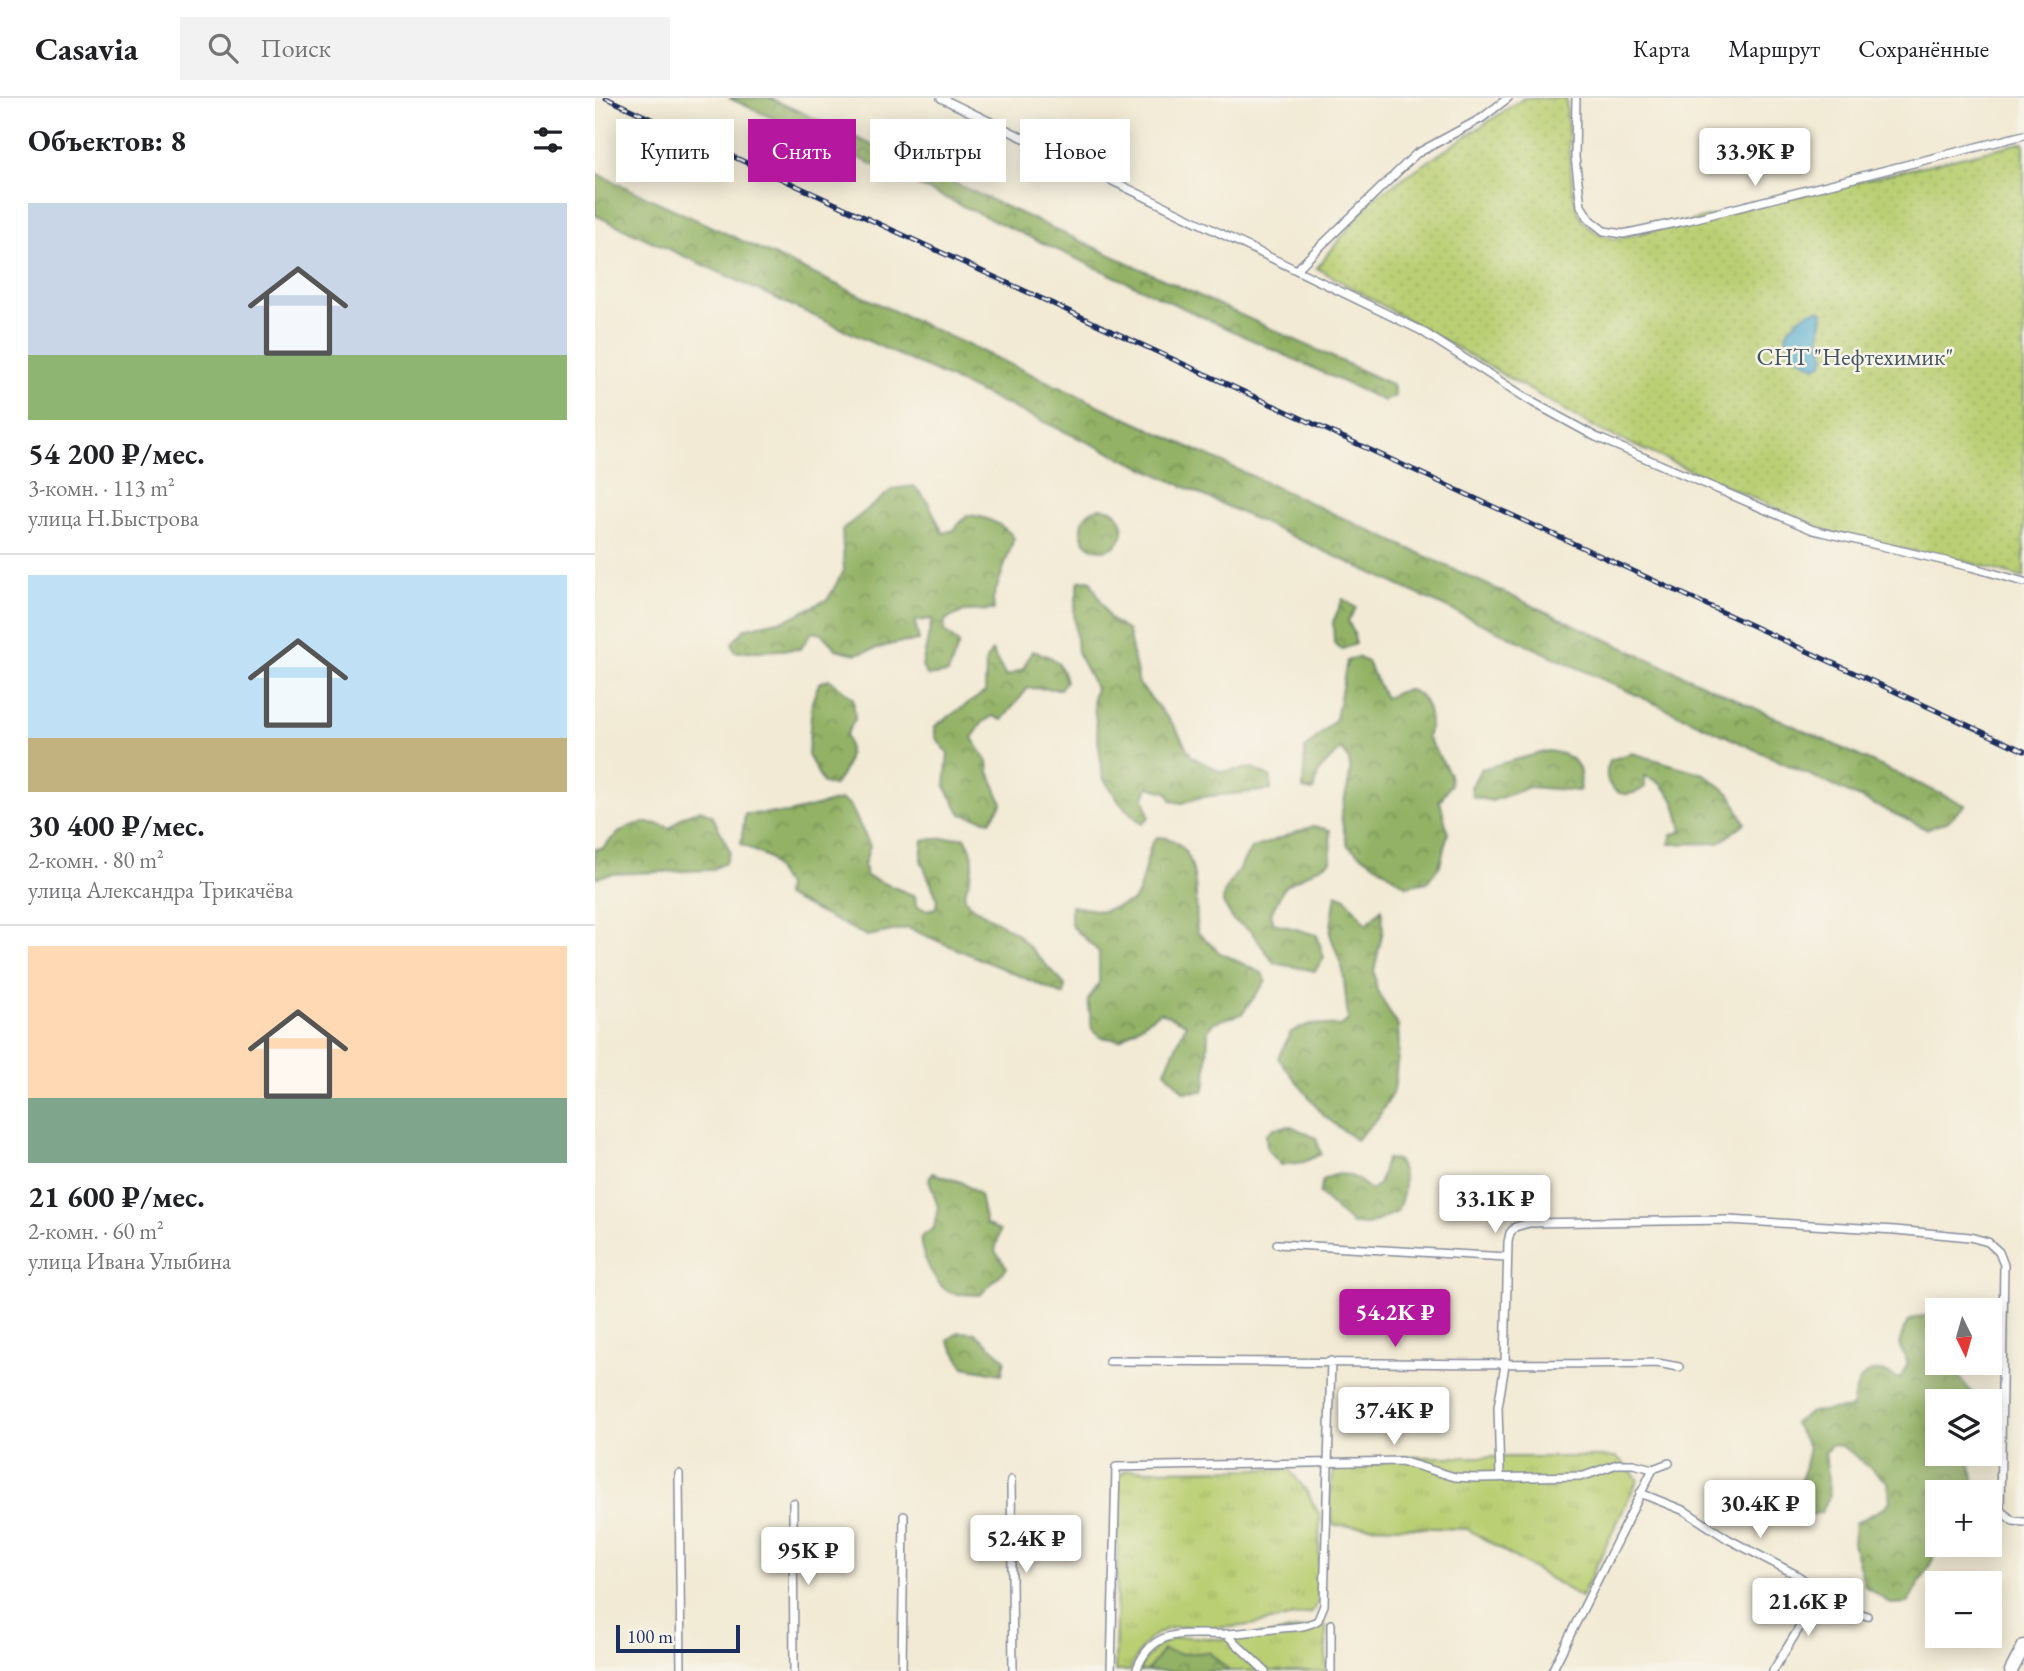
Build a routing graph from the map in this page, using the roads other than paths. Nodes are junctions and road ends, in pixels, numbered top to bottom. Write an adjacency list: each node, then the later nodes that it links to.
1 (941, 98): 5 (street)
2 (1508, 98): 5 (street)
3 (1576, 98): 4 (street)
4 (2024, 135)
5 (1297, 269): 6 (street)
6 (2024, 582)
7 (1277, 1244): 8 (street)
8 (1507, 1257): 11 (street); 22 (street)
9 (1109, 1361): 10 (street)
10 (1331, 1361): 11 (street); 13 (street)
11 (1504, 1365): 12 (street); 17 (street)
12 (1679, 1367)
13 (1329, 1463): 17 (street); 26 (street); 32 (street)
14 (1669, 1463): 15 (street)
15 (1653, 1469): 17 (street); 19 (street)
16 (679, 1474): 28 (street)
17 (1500, 1476)
18 (1011, 1480): 31 (street)
19 (1640, 1493): 23 (street); 36 (street)
20 (793, 1503): 29 (street)
21 (904, 1516): 30 (street)
22 (2024, 1522)
23 (1821, 1592): 24 (street); 37 (street)
24 (1867, 1616)
25 (1331, 1624): 35 (street)
26 (1226, 1634): 33 (street); 34 (street)
27 (2024, 1646): 38 (main road)
28 (681, 1671)
29 (794, 1671)
30 (902, 1671)
31 (1013, 1671)
32 (1111, 1671)
33 (1136, 1671)
34 (1265, 1671)
35 (1331, 1671)
36 (1552, 1671)
37 (1773, 1671)
38 (2011, 1671)

